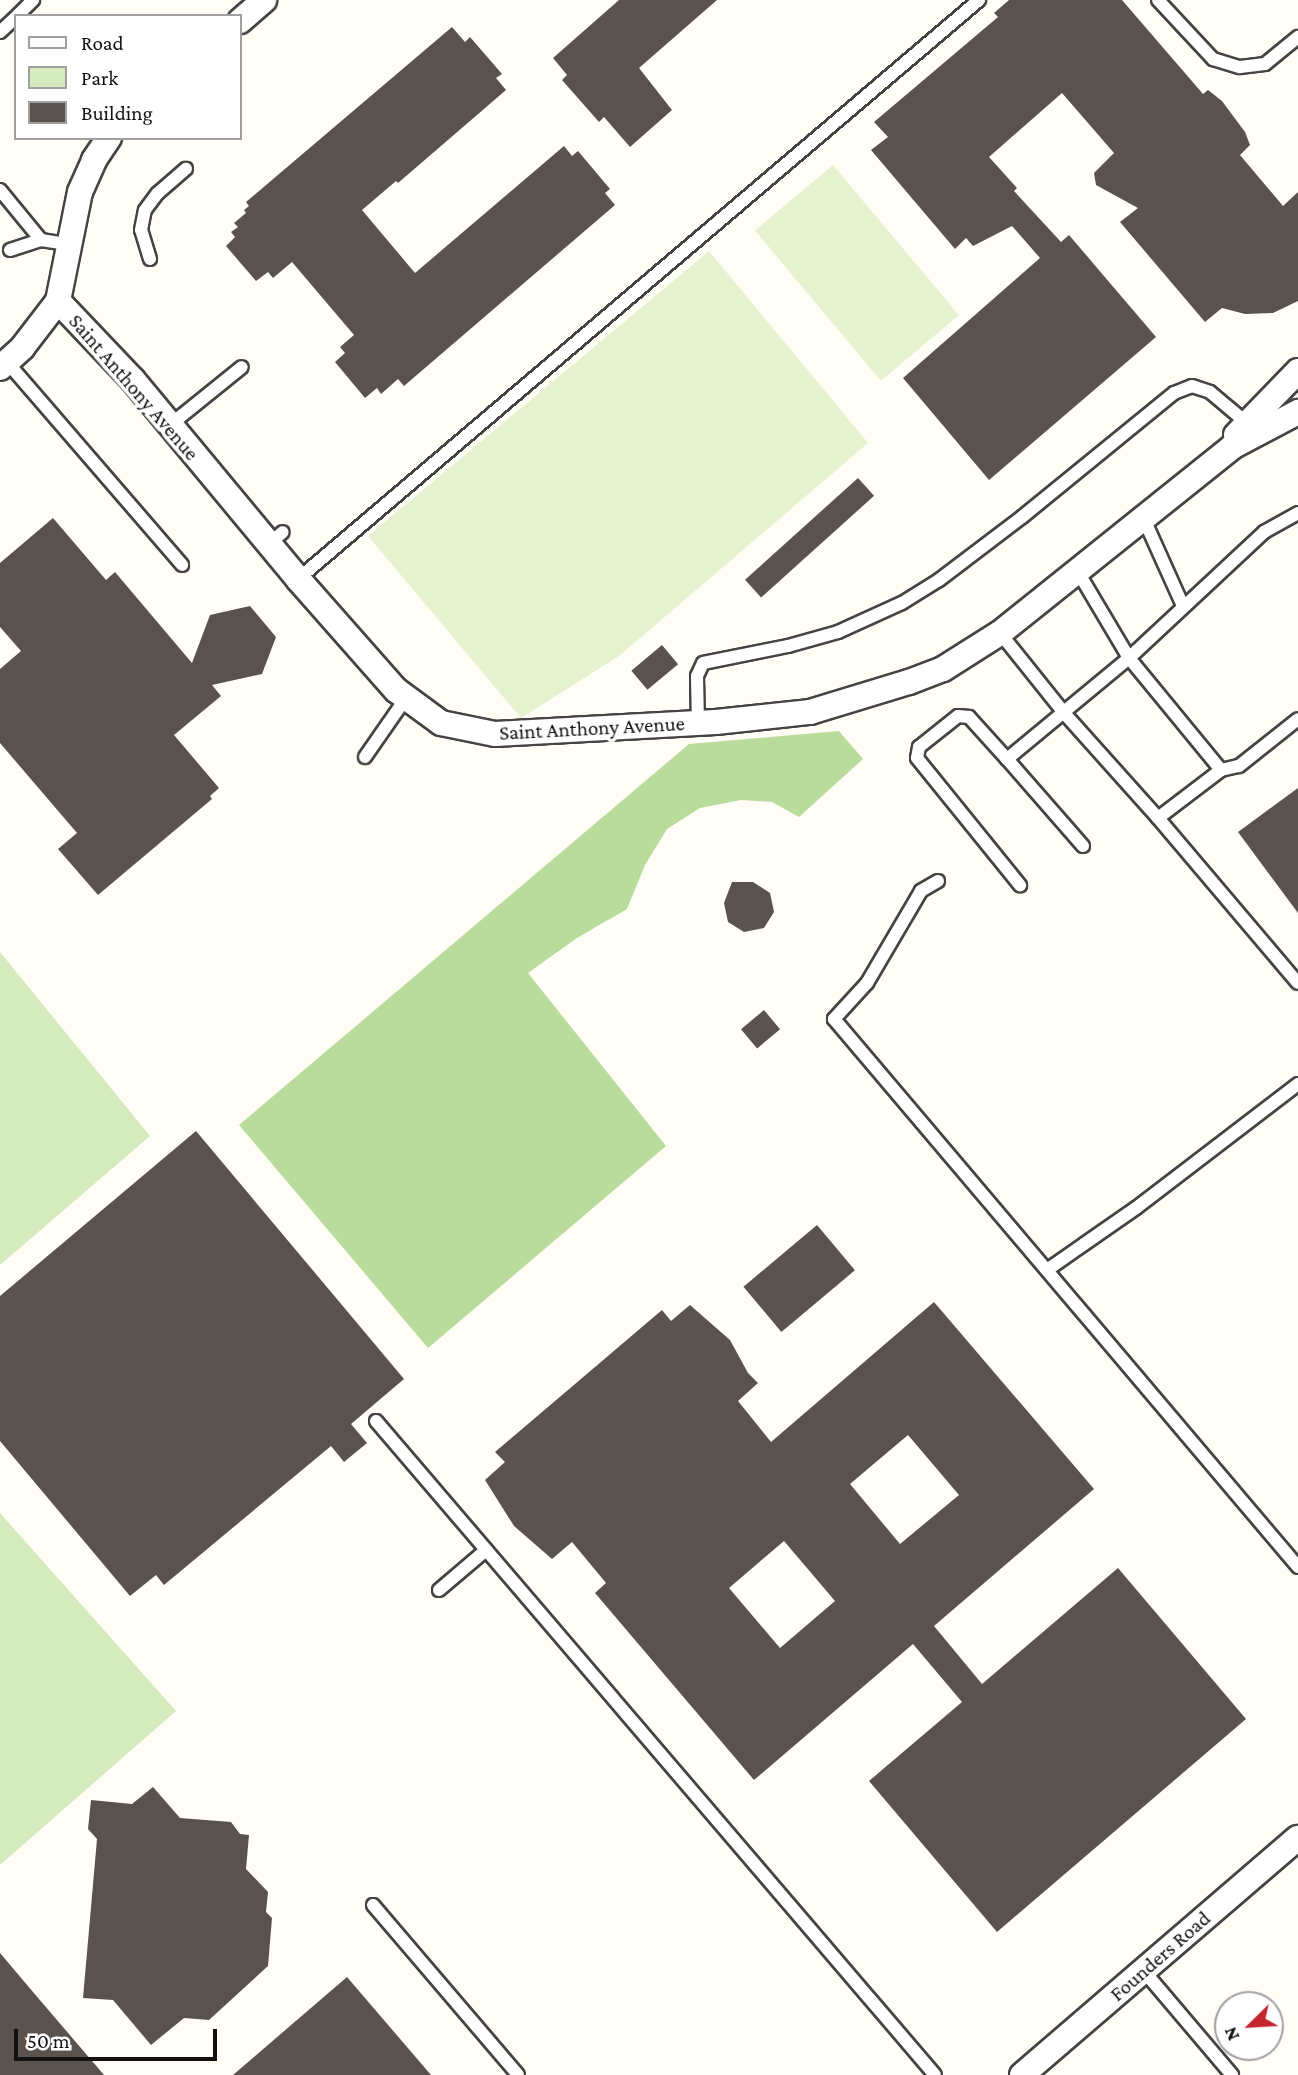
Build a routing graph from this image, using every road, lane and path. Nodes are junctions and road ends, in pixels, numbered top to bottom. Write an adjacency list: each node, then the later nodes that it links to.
1 (33, 0): 5 (lane)
2 (264, 0): 7 (street)
3 (979, 0): 29 (lane)
4 (1158, 0): 9 (lane)
5 (18, 14)
6 (14, 18): 8 (lane)
7 (242, 19)
8 (0, 32)
9 (1298, 37)
10 (108, 140): 14 (street)
11 (186, 169): 16 (lane)
12 (0, 190): 13 (lane)
13 (41, 240): 14 (lane); 15 (lane)
14 (71, 245): 17 (street)
15 (10, 250)
16 (150, 260)
17 (58, 301): 18 (street); 23 (street, Saint Anthony Avenue)
18 (4, 365): 27 (lane)
19 (242, 367): 23 (lane)
20 (1298, 371): 22 (street, Saint Anthony Avenue)
21 (1298, 412): 24 (street, Saint Anthony Avenue)
22 (1248, 424): 24 (street, Saint Anthony Avenue); 36 (lane)
23 (170, 425): 29 (street, Saint Anthony Avenue)
24 (1198, 472): 26 (street, Saint Anthony Avenue)
25 (1298, 513): 30 (lane)
26 (1143, 517): 28 (street, Saint Anthony Avenue); 30 (lane)
27 (182, 565)
28 (1078, 572): 31 (street, Saint Anthony Avenue); 32 (lane)
29 (298, 579): 33 (street, Saint Anthony Avenue)
30 (1183, 606): 32 (lane)
31 (1000, 633): 34 (lane); 36 (street, Saint Anthony Avenue)
32 (1129, 658): 34 (lane); 39 (lane)
33 (406, 698): 36 (street, Saint Anthony Avenue); 37 (lane)
34 (1065, 714): 38 (lane); 40 (lane)
35 (1298, 719): 39 (lane)
36 (698, 723)
37 (365, 757)
38 (1007, 759): 41 (lane); 43 (lane)
39 (1221, 771): 40 (lane)
40 (1158, 818): 44 (lane)
41 (1083, 846)
42 (938, 881): 46 (lane)
43 (1020, 885)
44 (1298, 983)
45 (1298, 1084): 46 (lane)
46 (1047, 1270): 49 (lane)
47 (376, 1421): 48 (lane)
48 (486, 1550): 50 (lane); 55 (lane)
49 (1298, 1567)
50 (439, 1590)
51 (1298, 1838): 53 (street, Founders Road)
52 (373, 1905): 54 (lane)
53 (1143, 1970): 56 (street, Founders Road); 57 (lane)
54 (518, 2075)
55 (935, 2075)
56 (1022, 2075)
57 (1232, 2075)

